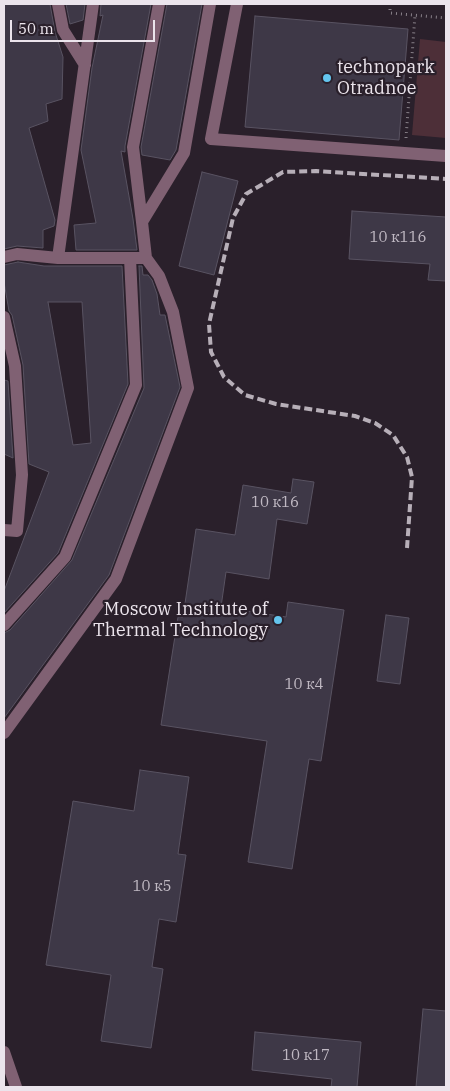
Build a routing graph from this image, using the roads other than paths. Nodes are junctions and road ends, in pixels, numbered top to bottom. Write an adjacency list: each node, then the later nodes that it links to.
1 (58, 4): 6 (lane)
2 (93, 4): 6 (lane)
3 (159, 4): 8 (lane)
4 (210, 4): 8 (lane)
5 (237, 4): 7 (lane)
6 (85, 65): 10 (lane)
7 (446, 156)
8 (142, 222): 12 (lane)
9 (4, 257): 10 (lane)
10 (58, 258): 11 (lane)
11 (130, 258): 12 (lane); 15 (lane)
12 (146, 258): 16 (lane)
13 (4, 317): 14 (lane)
14 (4, 530)
15 (4, 625)
16 (4, 733)
17 (4, 1052): 18 (lane)
18 (16, 1087)

